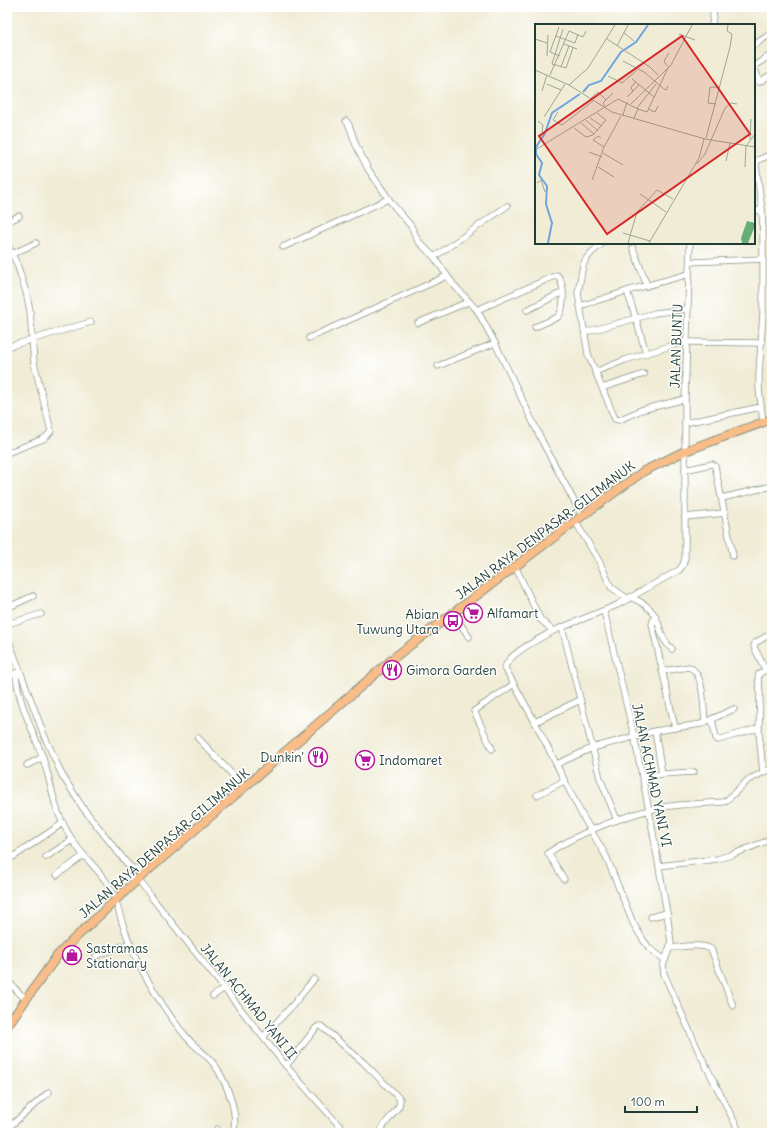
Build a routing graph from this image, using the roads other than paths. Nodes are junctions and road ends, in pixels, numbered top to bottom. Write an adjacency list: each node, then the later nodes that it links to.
1 (714, 7): 2 (street)
2 (712, 24)
3 (772, 33): 4 (street)
4 (755, 44)
5 (772, 54): 6 (street)
6 (755, 65)
7 (755, 69): 8 (street)
8 (772, 74)
9 (346, 121): 11 (street)
10 (772, 154): 13 (street)
11 (388, 199): 21 (street); 24 (street)
12 (507, 206): 24 (street)
13 (762, 210): 14 (street); 25 (street)
14 (755, 211)
15 (19, 216): 16 (street)
16 (7, 222)
17 (36, 242): 23 (street)
18 (7, 244): 23 (street)
19 (602, 244): 33 (street)
20 (690, 244): 26 (street, JALAN BUNTU)
21 (283, 247)
22 (633, 248): 29 (street)
23 (12, 254): 43 (street)
24 (434, 257): 28 (street)
25 (763, 259): 26 (street); 46 (street)
26 (690, 262): 27 (street, JALAN BUNTU)
27 (689, 274): 29 (street); 34 (street, JALAN BUNTU)
28 (447, 276): 32 (street); 42 (street)
29 (646, 286): 30 (street)
30 (626, 291): 33 (street); 37 (street)
31 (563, 292): 35 (street); 36 (street); 40 (street)
32 (468, 302): 35 (street); 39 (street)
33 (580, 306): 41 (street)
34 (688, 309): 37 (street); 44 (street, JALAN BUNTU)
35 (477, 310): 45 (street)
36 (527, 310)
37 (636, 319): 41 (street); 48 (street)
38 (91, 322): 43 (street)
39 (418, 323)
40 (535, 327)
41 (586, 332): 50 (street)
42 (309, 338)
43 (33, 341): 47 (street); 59 (street)
44 (686, 341): 46 (street); 48 (street); 53 (street, JALAN BUNTU)
45 (495, 343): 49 (street); 65 (street)
46 (762, 343): 54 (street)
47 (7, 348)
48 (646, 353): 50 (street)
49 (438, 366)
50 (595, 372): 52 (street)
51 (644, 374): 52 (street)
52 (602, 388): 53 (street)
53 (685, 399): 57 (street, JALAN BUNTU)
54 (761, 407): 56 (street); 57 (street)
55 (772, 419): 56 (highway, JALAN RAYA DENPASAR-GILIMANUK)
56 (763, 422): 58 (highway, JALAN RAYA DENPASAR-GILIMANUK)
57 (685, 423): 58 (street, JALAN BUNTU)
58 (685, 451): 60 (street); 65 (highway, JALAN RAYA DENPASAR-GILIMANUK)
59 (7, 453)
60 (685, 470): 62 (street); 64 (street)
61 (772, 486): 62 (street)
62 (722, 498): 63 (street)
63 (725, 513): 64 (street); 66 (street)
64 (685, 517): 69 (street)
65 (578, 518): 67 (highway, JALAN RAYA DENPASAR-GILIMANUK); 69 (street)
66 (733, 556)
67 (514, 566): 72 (highway, JALAN RAYA DENPASAR-GILIMANUK); 77 (street)
68 (33, 596): 70 (street)
69 (627, 599): 71 (street); 74 (street)
70 (7, 608)
71 (604, 611): 76 (street); 96 (street, JALAN ACHMAD YANI VI)
72 (453, 613): 80 (street); 109 (highway, JALAN RAYA DENPASAR-GILIMANUK)
73 (41, 614): 75 (street)
74 (654, 618): 81 (street); 82 (street)
75 (7, 624)
76 (562, 627): 77 (street); 86 (street)
77 (552, 631): 85 (street)
78 (772, 633): 92 (street)
79 (7, 636): 83 (street)
80 (469, 637)
81 (672, 649)
82 (662, 671): 90 (street); 91 (street)
83 (18, 672): 84 (street); 93 (street); 95 (street)
84 (7, 676)
85 (514, 684): 89 (street); 99 (street)
86 (580, 700): 89 (street); 98 (street)
87 (734, 709): 88 (street)
88 (712, 719): 90 (street); 92 (street)
89 (535, 722): 101 (street)
90 (705, 722): 91 (street)
91 (675, 728): 94 (street)
92 (759, 728): 105 (street)
93 (42, 729): 95 (street); 120 (street)
94 (655, 731): 96 (street); 106 (street)
95 (33, 732): 100 (street)
96 (634, 736): 98 (street); 107 (street, JALAN ACHMAD YANI VI)
97 (198, 738): 109 (street)
98 (592, 748): 101 (street); 112 (street)
99 (492, 750)
100 (43, 757): 102 (street); 113 (street)
101 (557, 764): 108 (street)
102 (27, 765)
103 (772, 768): 105 (street)
104 (694, 772): 106 (street)
105 (763, 772): 111 (street)
106 (662, 774): 107 (street)
107 (642, 777): 111 (street, JALAN ACHMAD YANI VI)
108 (564, 781): 110 (street); 114 (street)
109 (245, 788): 123 (highway, JALAN RAYA DENPASAR-GILIMANUK)
110 (537, 795)
111 (649, 810): 112 (street); 121 (street, JALAN ACHMAD YANI VI)
112 (617, 820): 114 (street)
113 (63, 823): 116 (street); 118 (street)
114 (591, 831): 124 (street); 131 (street)
115 (772, 838): 121 (street)
116 (72, 840): 117 (street); 119 (street)
117 (84, 856): 122 (street); 125 (street)
118 (13, 857)
119 (46, 857)
120 (129, 866): 123 (street); 123 (street)
121 (659, 866): 126 (street, JALAN ACHMAD YANI VI)
122 (57, 875)
123 (139, 879): 125 (highway, JALAN RAYA DENPASAR-GILIMANUK); 134 (street, JALAN ACHMAD YANI II)
124 (564, 879)
125 (116, 901): 128 (street); 136 (highway, JALAN RAYA DENPASAR-GILIMANUK)
126 (667, 913): 127 (street); 129 (street, JALAN ACHMAD YANI VI)
127 (651, 916)
128 (130, 944): 130 (street); 143 (street)
129 (670, 948): 131 (street, JALAN ACHMAD YANI VI); 137 (street)
130 (96, 956)
131 (665, 960): 146 (street, JALAN ACHMAD YANI VI)
132 (314, 979): 139 (street)
133 (7, 980): 136 (street)
134 (224, 988): 135 (street); 139 (street, JALAN ACHMAD YANI II)
135 (213, 996)
136 (25, 1000): 138 (highway, JALAN RAYA DENPASAR-GILIMANUK)
137 (734, 1006)
138 (7, 1026)
139 (263, 1037): 140 (street, JALAN ACHMAD YANI II)
140 (286, 1066): 144 (street, JALAN ACHMAD YANI II); 145 (street)
141 (49, 1092): 142 (street)
142 (7, 1129)
143 (233, 1133)
144 (346, 1133)
145 (378, 1133)
146 (740, 1133)

